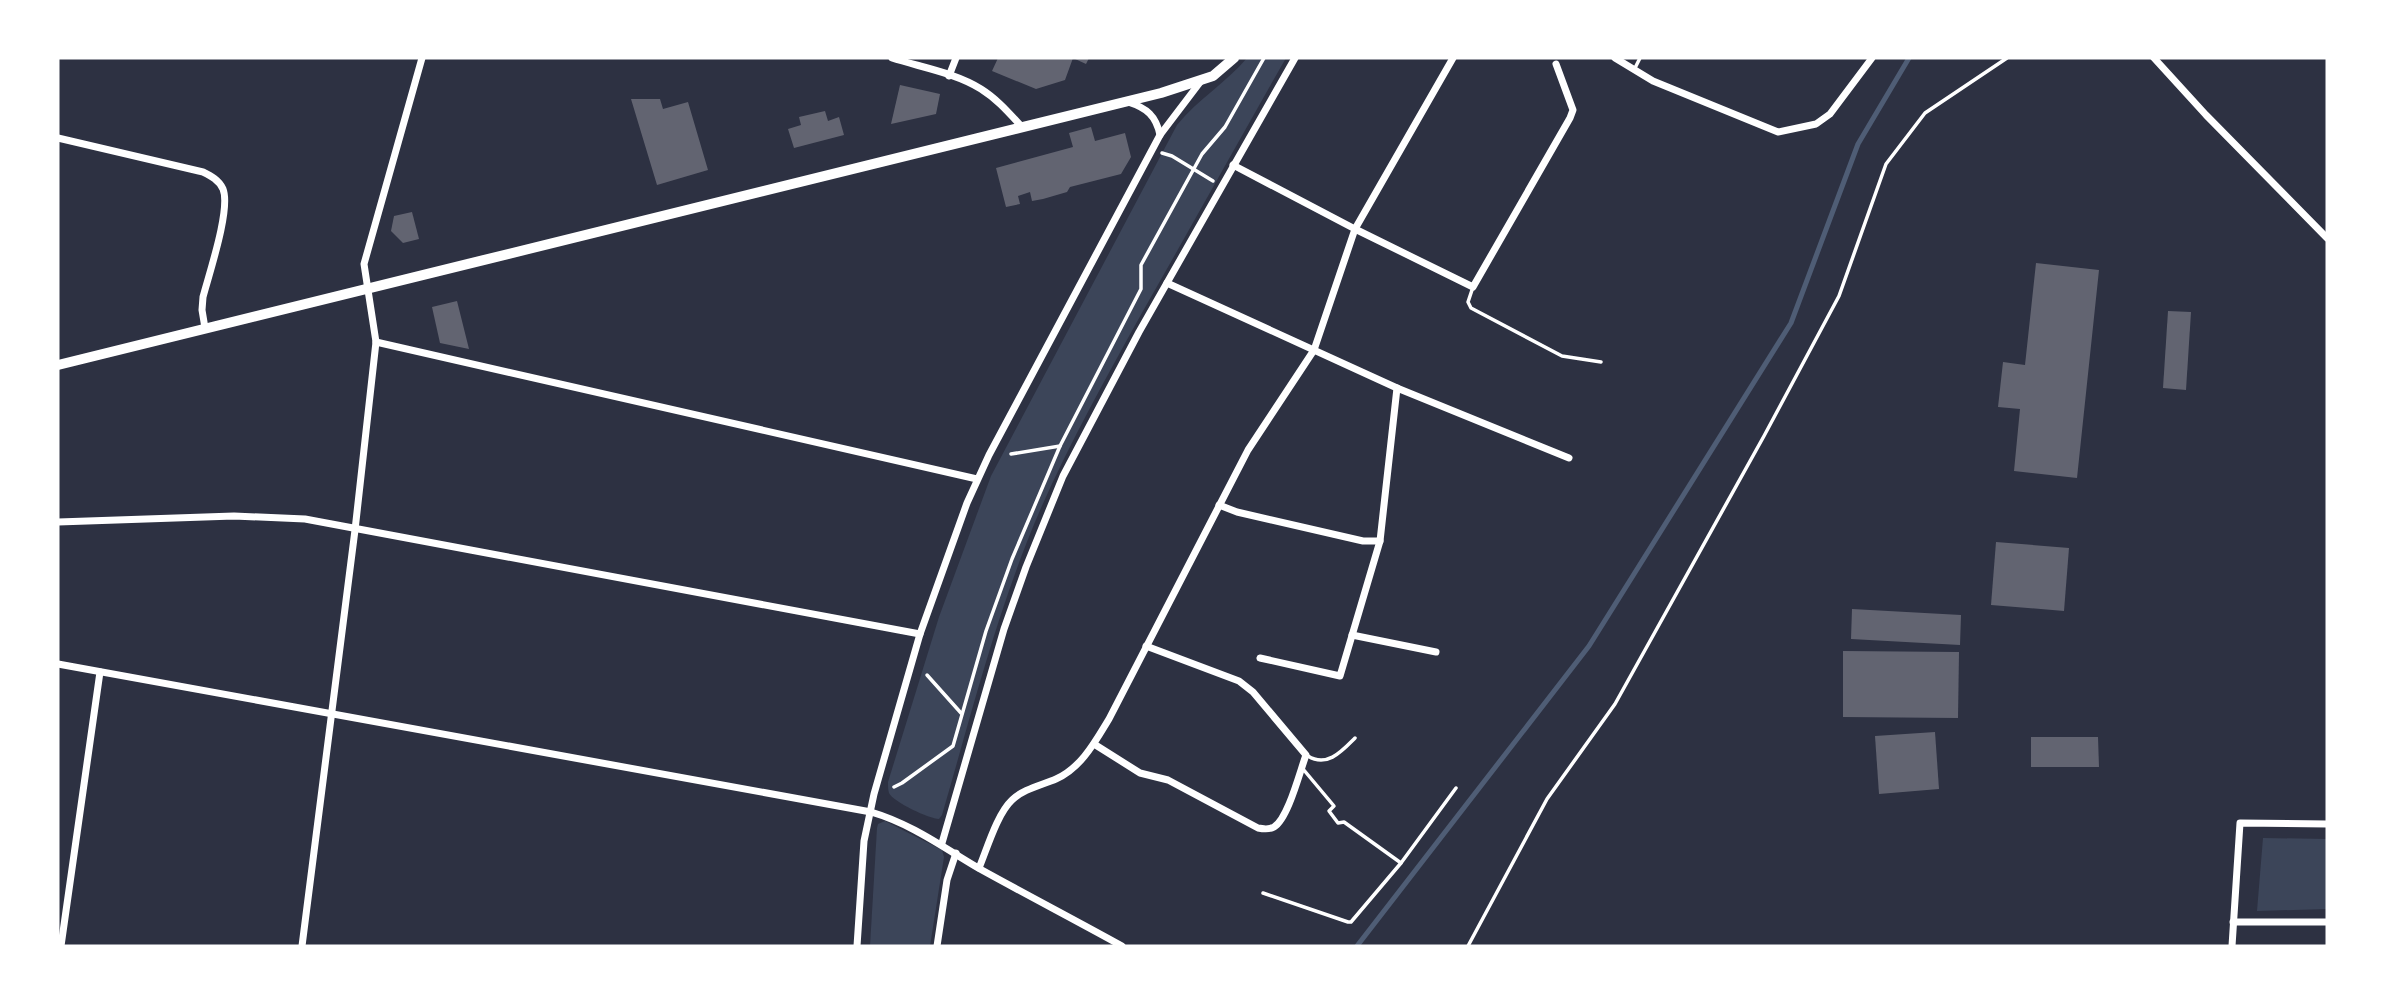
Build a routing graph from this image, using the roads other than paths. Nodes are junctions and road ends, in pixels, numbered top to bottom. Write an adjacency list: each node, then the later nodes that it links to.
1 (422, 58): 24 (street)
2 (892, 58): 13 (street)
3 (956, 58): 13 (street)
4 (1234, 58): 14 (street)
5 (1295, 58): 19 (street)
6 (1453, 58): 20 (street)
7 (1615, 58): 12 (street)
8 (1640, 58): 12 (lane)
9 (1872, 58): 12 (street)
10 (2154, 58): 21 (street)
11 (1556, 64): 23 (street)
12 (1634, 70)
13 (949, 76): 16 (street)
14 (1201, 81): 15 (street); 17 (street)
15 (1128, 102): 16 (street); 17 (street)
16 (1022, 127): 24 (street)
17 (1160, 135): 32 (street)
18 (58, 138): 25 (street)
19 (1233, 165): 20 (street); 22 (street)
20 (1355, 229): 23 (street); 27 (street)
21 (2327, 238)
22 (1167, 283): 27 (street); 52 (street)
23 (1473, 287): 28 (lane)
24 (366, 288): 25 (street); 26 (street)
25 (205, 328): 29 (street)
26 (376, 342): 32 (street); 35 (street)
27 (1314, 349): 30 (street); 33 (street)
28 (1601, 362)
29 (58, 365)
30 (1397, 388): 31 (street); 36 (street)
31 (1569, 458)
32 (977, 479): 37 (street)
33 (1219, 505): 36 (street); 39 (street)
34 (58, 522): 35 (street)
35 (355, 530): 37 (street); 44 (street)
36 (1380, 541): 38 (street)
37 (920, 634): 50 (street)
38 (1352, 635): 40 (street); 41 (street)
39 (1146, 646): 46 (street); 47 (street)
40 (1436, 652)
41 (1260, 658)
42 (58, 664): 43 (street)
43 (100, 672): 44 (street); 59 (street)
44 (331, 714): 50 (street); 60 (street)
45 (1355, 738): 47 (lane)
46 (1094, 744): 48 (street); 55 (street)
47 (1306, 755): 48 (street)
48 (1301, 768): 54 (lane)
49 (1457, 788): 54 (lane)
50 (871, 812): 52 (street); 61 (street)
51 (2327, 824): 57 (street)
52 (942, 843): 53 (street)
53 (956, 853): 55 (street); 62 (street)
54 (1401, 863): 56 (lane)
55 (979, 868): 63 (street)
56 (1264, 893)
57 (2234, 922): 58 (street); 64 (street)
58 (2327, 922)
59 (61, 946)
60 (302, 946)
61 (857, 946)
62 (937, 946)
63 (1122, 946)
64 (2232, 946)

